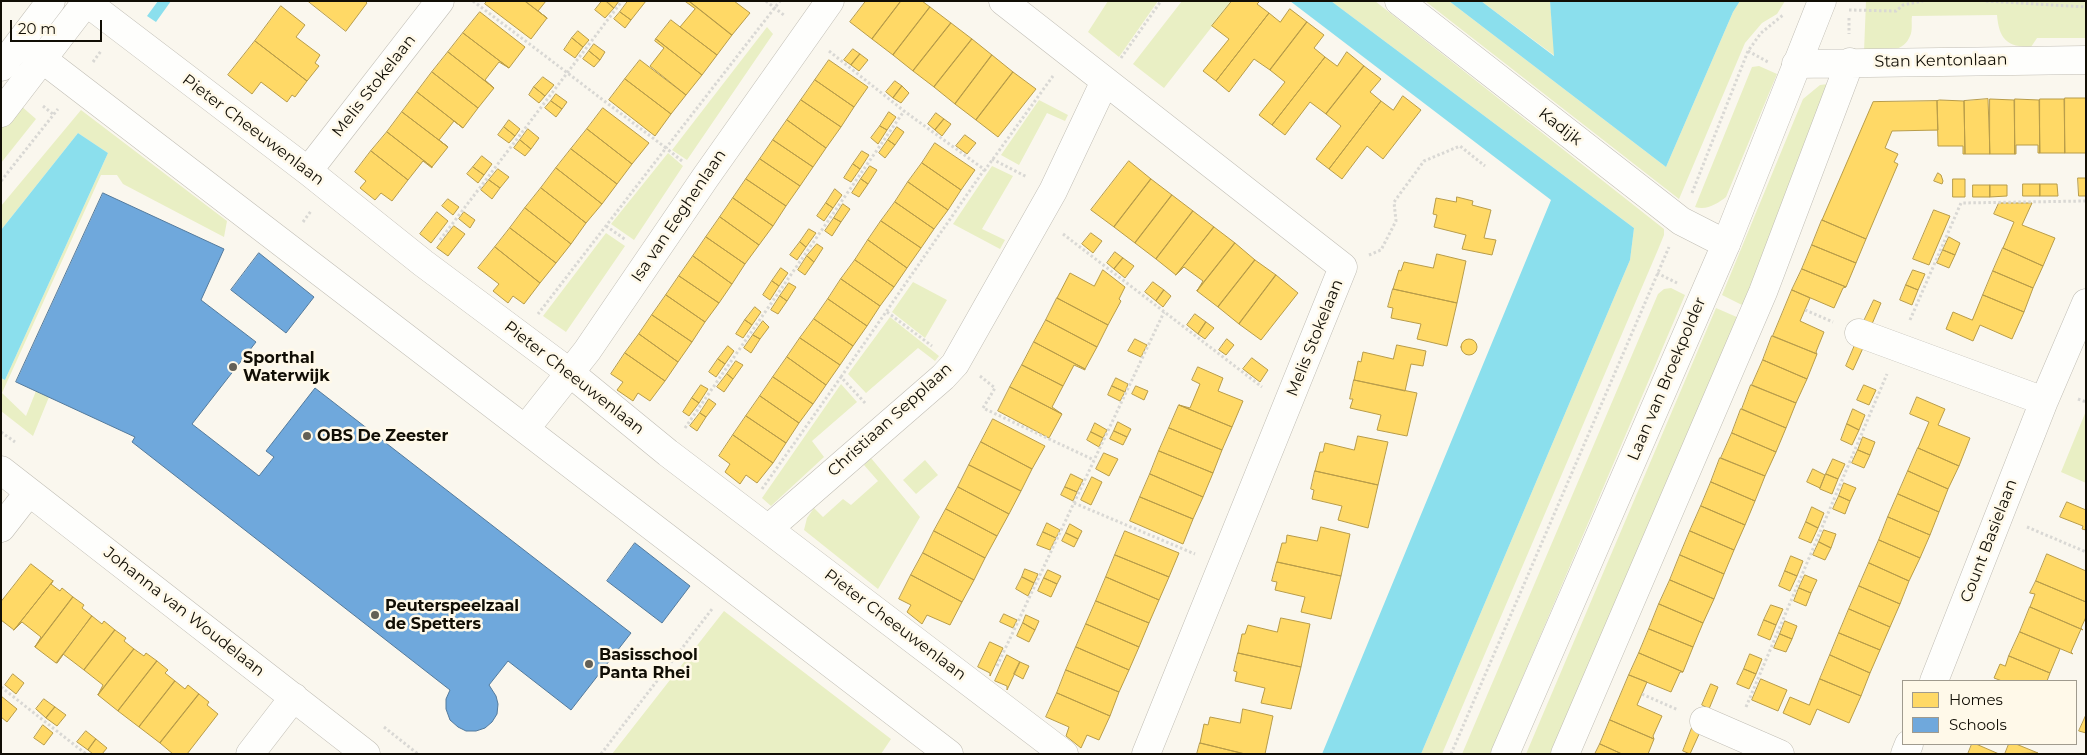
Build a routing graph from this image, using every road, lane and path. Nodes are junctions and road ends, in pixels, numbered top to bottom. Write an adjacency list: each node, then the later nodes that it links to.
1 (51, 1): 18 (street)
2 (440, 1): 33 (street, Melis Stokelaan)
3 (473, 1): 25 (path)
4 (622, 1): 25 (path)
5 (780, 1): 29 (path)
6 (830, 1): 17 (street, Isa van Eeghenlaan)
7 (1003, 1): 19 (street, Melis Stokelaan)
8 (1161, 1): 26 (path)
9 (1399, 1): 37 (street, Kadijk)
10 (1822, 1): 23 (street, Laan van Broekpolder)
11 (1923, 1): 15 (path)
12 (1986, 1): 14 (path)
13 (86, 2): 20 (street); 33 (street, Pieter Cheeuwenlaan)
14 (2086, 7)
15 (1849, 10)
16 (1784, 14): 37 (path)
17 (806, 32): 27 (path); 50 (street, Isa van Eeghenlaan)
18 (20, 42): 20 (street); 24 (street)
19 (1070, 54): 26 (street, Melis Stokelaan); 30 (path)
20 (42, 58): 28 (street); 39 (street)
21 (2086, 60): 22 (street, Stan Kentonlaan)
22 (1850, 62): 23 (street, Stan Kentonlaan); 84 (street)
23 (1796, 64): 38 (street, Laan van Broekpolder)
24 (1, 66)
25 (566, 72): 29 (path); 40 (path)
26 (1105, 81): 34 (street, Christiaan Sepplaan); 41 (street, Melis Stokelaan)
27 (904, 111): 32 (path); 56 (path)
28 (1, 113)
29 (666, 148): 47 (path)
30 (992, 158): 32 (path); 34 (path)
31 (1485, 166): 41 (path)
32 (984, 170): 44 (path)
33 (318, 180): 39 (path); 40 (street, Pieter Cheeuwenlaan)
34 (1053, 191): 36 (street, Christiaan Sepplaan)
35 (2086, 201): 48 (path)
36 (1039, 216): 45 (path); 49 (street, Christiaan Sepplaan)
37 (1681, 221): 38 (street, Kadijk)
38 (1726, 244): 83 (street, Laan van Broekpolder)
39 (286, 245): 55 (street)
40 (423, 263): 47 (street, Pieter Cheeuwenlaan)
41 (1344, 267): 53 (street, Melis Stokelaan)
42 (1657, 273): 82 (path)
43 (2086, 302): 52 (street, Count Basielaan)
44 (887, 312): 49 (path); 51 (path)
45 (1164, 312): 53 (path); 57 (path)
46 (1859, 333): 48 (street)
47 (521, 336): 50 (street, Pieter Cheeuwenlaan)
48 (1899, 347): 52 (street); 74 (path)
49 (956, 361): 54 (street, Christiaan Sepplaan); 57 (path)
50 (569, 372): 55 (street, Isa van Eeghenlaan); 56 (street, Pieter Cheeuwenlaan)
51 (841, 377): 54 (path); 61 (path)
52 (2044, 401): 62 (street, Count Basielaan)
53 (1287, 406): 66 (street, Melis Stokelaan)
54 (886, 426): 64 (street, Christiaan Sepplaan)
55 (526, 428): 67 (street)
56 (668, 453): 61 (street, Pieter Cheeuwenlaan)
57 (1094, 460): 60 (path)
58 (1, 470): 59 (street, Johanna van Woudelaan)
59 (29, 492): 63 (street); 72 (street, Johanna van Woudelaan)
60 (1074, 503): 66 (path); 70 (path)
61 (746, 512): 64 (street, Pieter Cheeuwenlaan)
62 (1999, 515): 65 (path); 68 (street, Count Basielaan)
63 (1, 528)
64 (768, 528): 70 (street, Pieter Cheeuwenlaan)
65 (2086, 552)
66 (1222, 566): 81 (street, Melis Stokelaan)
67 (731, 584): 78 (path); 79 (street)
68 (1934, 680)
69 (1, 687): 75 (path)
70 (984, 694): 80 (street, Pieter Cheeuwenlaan)
71 (1642, 694): 73 (path)
72 (294, 697): 76 (street); 77 (street, Johanna van Woudelaan)
73 (1704, 721): 74 (street)
74 (1735, 735): 85 (street)
75 (86, 754)
76 (250, 754)
77 (366, 754)
78 (601, 754)
79 (950, 754)
80 (1064, 754)
81 (1146, 754)
82 (1451, 754)
83 (1505, 754)
84 (1565, 754)
85 (1780, 754)

